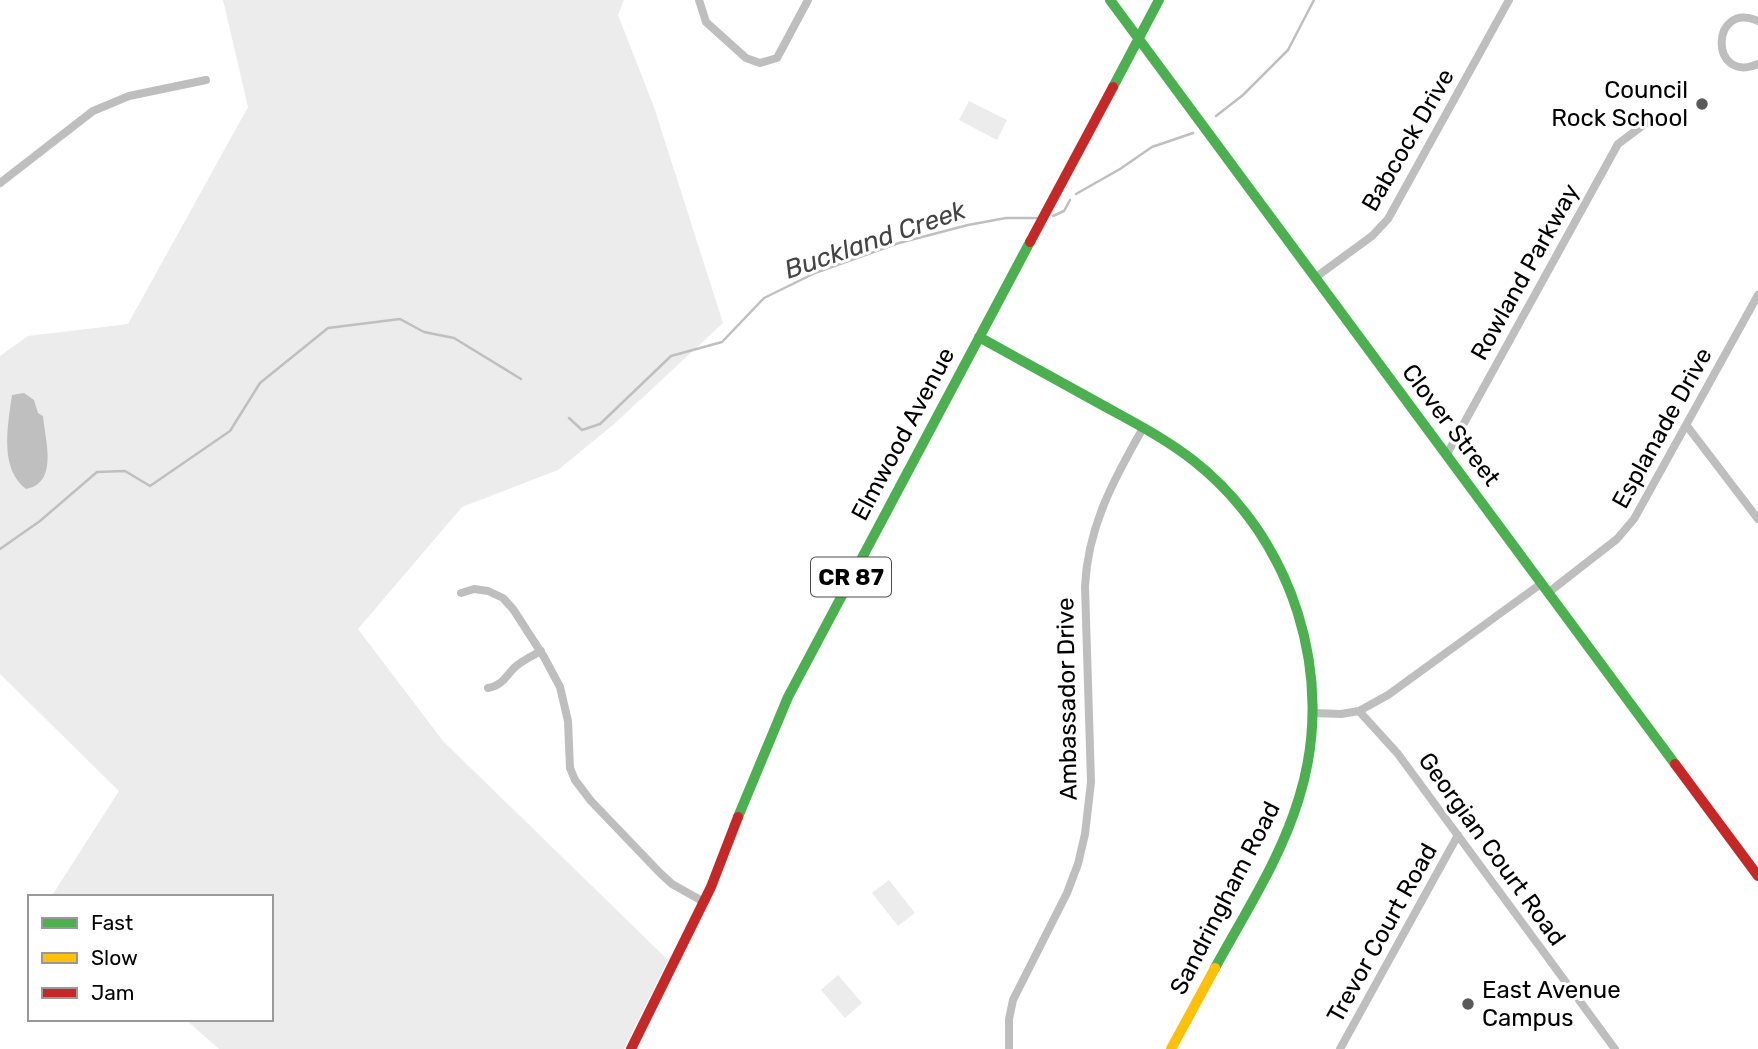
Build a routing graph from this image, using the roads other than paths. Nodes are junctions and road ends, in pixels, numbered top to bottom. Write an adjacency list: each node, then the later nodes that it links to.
1 (699, 0): 2 (street)
2 (808, 0)
3 (1110, 0): 7 (main road, Clover Street)
4 (1159, 0): 7 (main road, Elmwood Avenue / CR 87)
5 (1509, 0): 12 (street, Babcock Drive)
6 (1758, 21): 8 (street)
7 (1138, 38): 12 (main road, Clover Street); 14 (main road, Elmwood Avenue / CR 87)
8 (1758, 64)
9 (206, 80): 11 (street)
10 (1650, 120): 17 (street, Rowland Parkway)
11 (0, 183)
12 (1316, 277): 17 (main road, Clover Street)
13 (1758, 295): 15 (street, Esplanade Drive)
14 (979, 337): 16 (main road, Sandringham Road); 27 (main road, Elmwood Avenue / CR 87)
15 (1687, 426): 18 (street); 19 (street, Esplanade Drive)
16 (1143, 428): 24 (main road, Sandringham Road); 29 (street, Ambassador Drive)
17 (1447, 454): 19 (main road, Clover Street)
18 (1758, 519)
19 (1545, 588): 23 (street, Esplanade Drive); 26 (main road, Clover Street)
20 (461, 593): 21 (street)
21 (541, 651): 22 (street); 27 (street)
22 (488, 688)
23 (1359, 711): 24 (street, Esplanade Drive); 25 (street, Georgian Court Road)
24 (1313, 713): 30 (main road, Sandringham Road)
25 (1458, 835): 31 (street, Trevor Court Road); 32 (street, Georgian Court Road)
26 (1758, 876)
27 (704, 902): 28 (main road, Elmwood Avenue / CR 87)
28 (632, 1049)
29 (1009, 1049)
30 (1171, 1049)
31 (1340, 1049)
32 (1615, 1049)

